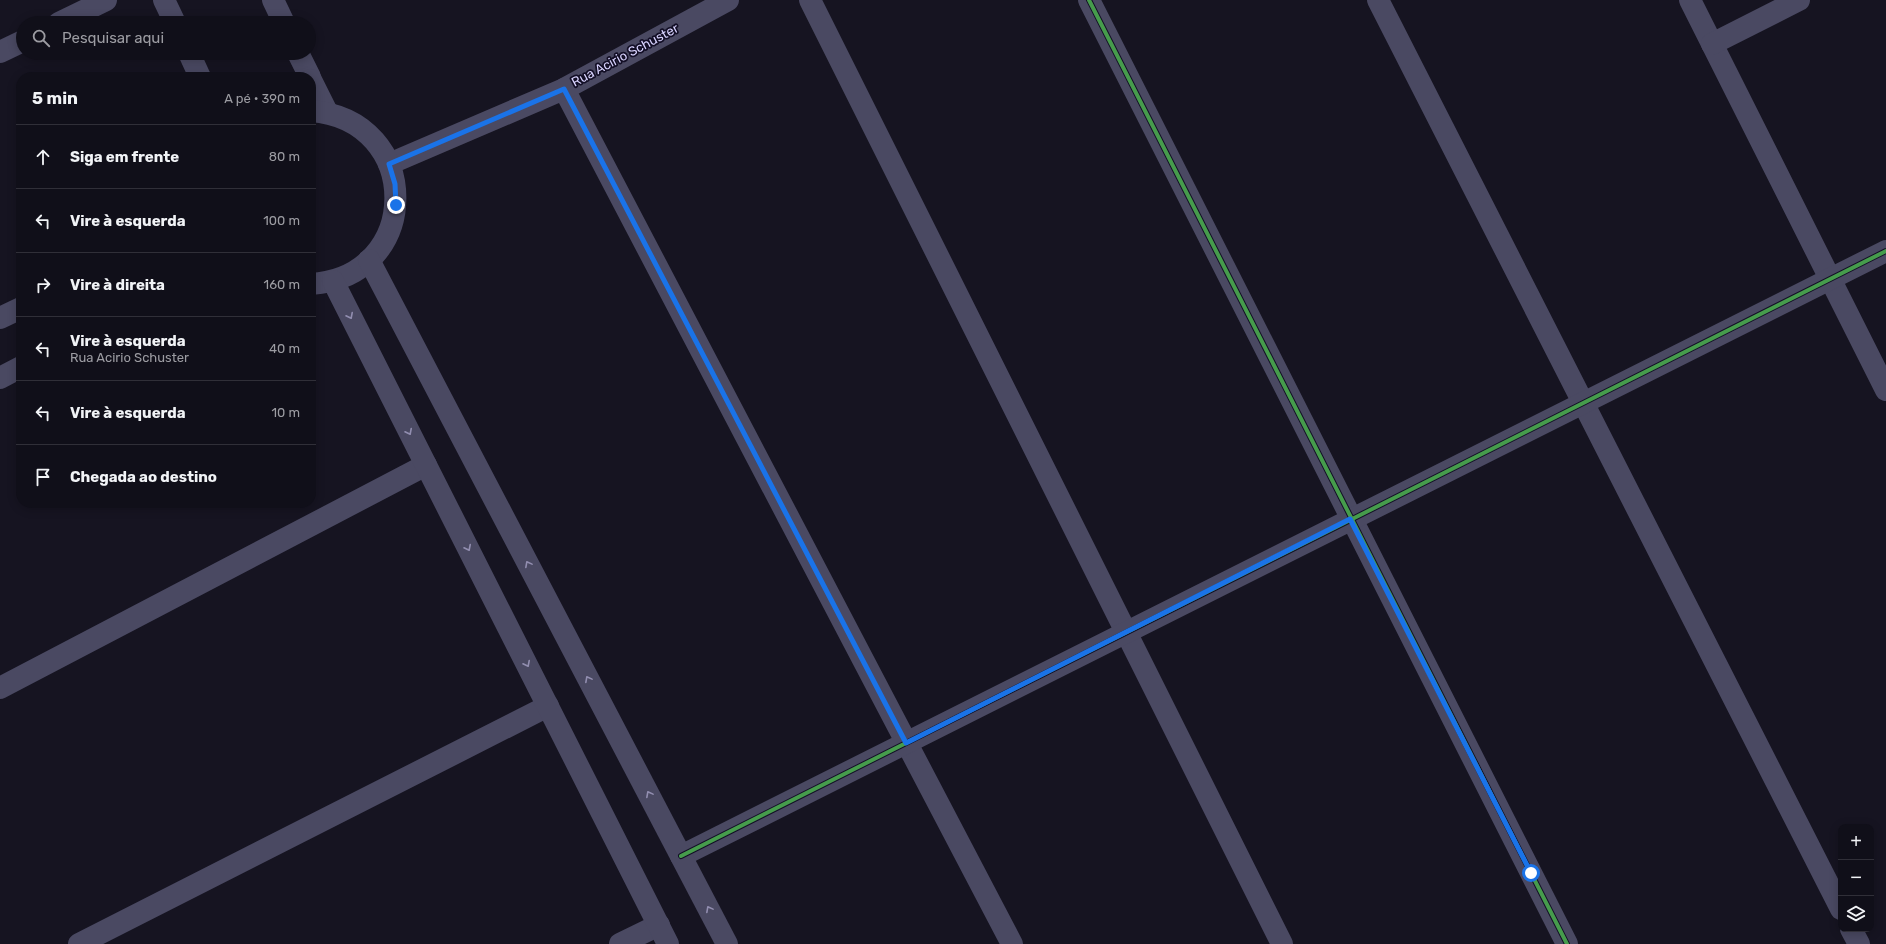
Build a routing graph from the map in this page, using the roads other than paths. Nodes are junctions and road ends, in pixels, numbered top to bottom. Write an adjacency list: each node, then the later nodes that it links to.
1 (106, 0): 10 (street)
2 (164, 0): 11 (street)
3 (273, 0): 12 (street)
4 (728, 0): 20 (street, Rua Acirio Schuster)
5 (810, 0): 37 (street)
6 (1089, 0): 36 (street)
7 (1378, 0): 34 (street)
8 (1690, 0): 14 (street)
9 (1799, 0): 14 (street)
10 (73, 16)
11 (171, 16)
12 (281, 16)
13 (16, 44): 15 (street)
14 (1712, 44): 26 (street)
15 (0, 52)
16 (192, 60): 18 (street)
17 (301, 60): 19 (street)
18 (198, 72)
19 (307, 72)
20 (564, 89): 23 (street, Rua Acirio Schuster); 40 (street)
21 (316, 100): 22 (street)
22 (319, 111): 23 (street)
23 (389, 164): 25 (street)
24 (1886, 251): 26 (street)
25 (369, 260): 27 (street); 41 (street, one-way to 25)
26 (1830, 278): 33 (street); 34 (street)
27 (333, 281): 28 (street); 35 (street, one-way to 35)
28 (316, 283)
29 (16, 310): 30 (street)
30 (0, 318)
31 (16, 370): 32 (street)
32 (0, 378)
33 (1886, 390)
34 (1583, 402): 36 (street); 42 (street)
35 (426, 465): 38 (street); 39 (street, one-way to 39)
36 (1350, 519): 37 (street); 51 (street)
37 (1126, 632): 40 (street); 50 (street)
38 (0, 688)
39 (548, 706): 43 (street); 45 (street)
40 (906, 743): 41 (street); 49 (street)
41 (681, 856): 48 (street, one-way to 41)
42 (1838, 903)
43 (659, 925): 46 (street); 47 (street)
44 (1853, 932): 52 (street)
45 (79, 944)
46 (620, 944)
47 (668, 944)
48 (727, 944)
49 (1012, 944)
50 (1282, 944)
51 (1567, 944)
52 (1859, 944)

